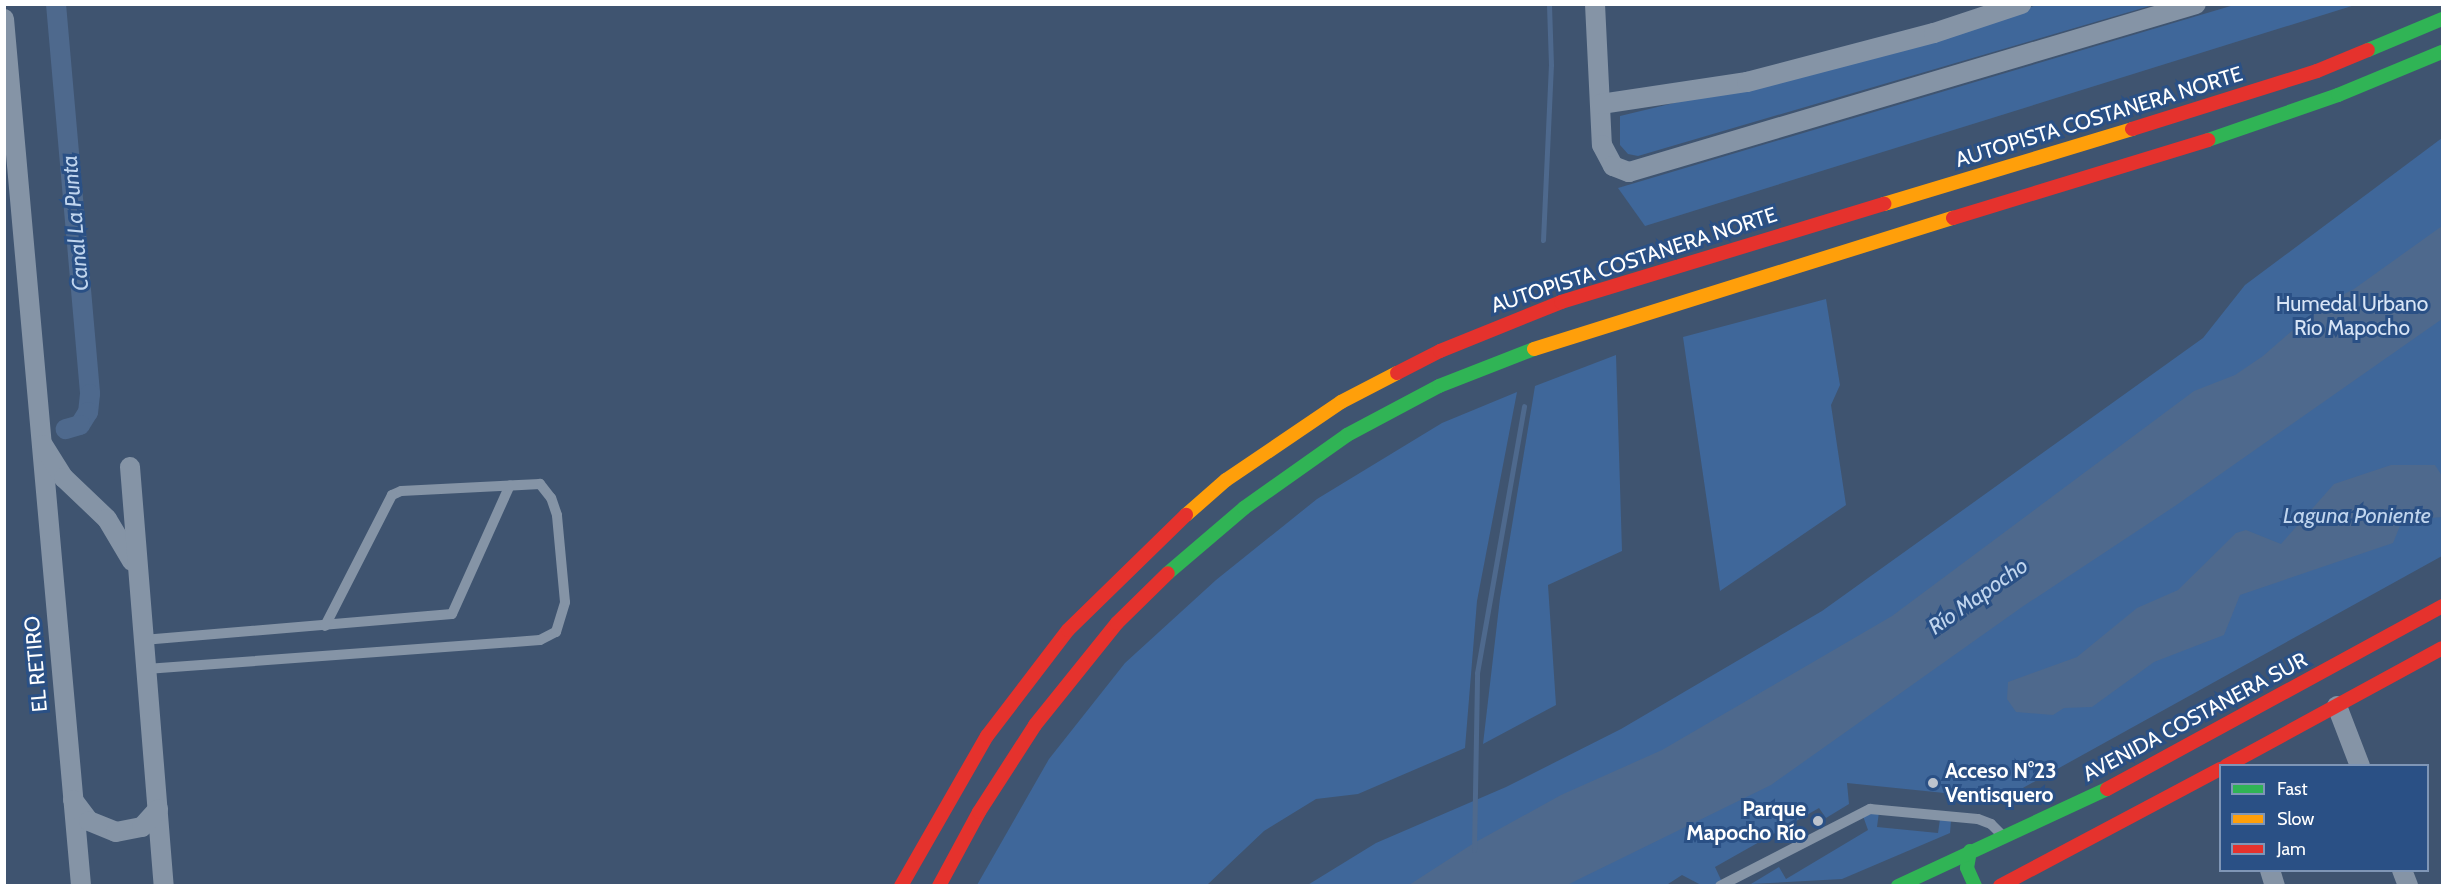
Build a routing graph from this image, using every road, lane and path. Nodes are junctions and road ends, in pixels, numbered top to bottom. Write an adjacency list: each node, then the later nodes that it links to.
1 (1595, 4): 7 (street)
2 (2021, 4): 7 (street)
3 (2196, 4): 7 (street)
4 (4, 19): 8 (street, EL RETIRO)
5 (2442, 19): 27 (main road, AUTOPISTA COSTANERA NORTE)
6 (2442, 52): 28 (main road)
7 (1601, 104)
8 (39, 438): 11 (street, EL RETIRO); 21 (street, EL RETIRO)
9 (130, 467): 11 (street, EL RETIRO)
10 (510, 485): 13 (lane); 13 (lane); 16 (lane)
11 (137, 579): 14 (street, EL RETIRO)
12 (2442, 606): 18 (main road, AVENIDA COSTANERA SUR)
13 (325, 626): 14 (lane)
14 (143, 640): 16 (street, EL RETIRO)
15 (2442, 648): 17 (main road)
16 (146, 669): 22 (street, EL RETIRO)
17 (2337, 706): 19 (main road); 20 (street)
18 (2192, 744): 19 (main road); 23 (main road, AVENIDA COSTANERA SUR)
19 (2222, 760): 32 (main road)
20 (2360, 764)
21 (73, 800): 22 (street); 25 (street, EL RETIRO)
22 (158, 808): 26 (street, EL RETIRO)
23 (2003, 836): 24 (main road, AVENIDA COSTANERA SUR); 29 (lane)
24 (1970, 851): 30 (main road, AVENIDA COSTANERA SUR); 31 (main road)
25 (81, 885)
26 (164, 885)
27 (901, 885)
28 (939, 885)
29 (1720, 885)
30 (1898, 885)
31 (1975, 885)
32 (2000, 885)

